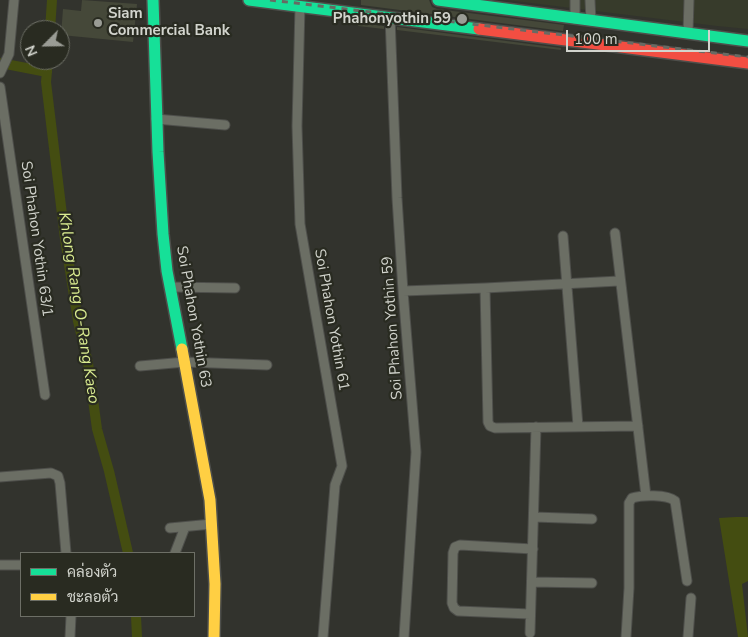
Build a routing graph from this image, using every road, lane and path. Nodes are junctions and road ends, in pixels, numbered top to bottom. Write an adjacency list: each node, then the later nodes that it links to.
1 (14, 0): 15 (street)
2 (153, 0): 17 (main road, Soi Phahon Yothin 63)
3 (249, 0): 8 (main road)
4 (438, 0): 10 (main road)
5 (575, 0): 10 (street)
6 (590, 0): 11 (street)
7 (689, 0): 12 (street)
8 (300, 6): 9 (main road); 55 (street, Soi Phahon Yothin 61)
9 (390, 17): 14 (main road); 26 (street, Soi Phahon Yothin 59)
10 (575, 19): 11 (main road)
11 (591, 21): 12 (main road)
12 (688, 34): 13 (main road)
13 (748, 42)
14 (748, 63)
15 (0, 73)
16 (0, 86): 30 (street, Soi Phahon Yothin 63/1)
17 (156, 119): 18 (street); 23 (main road, Soi Phahon Yothin 63)
18 (225, 125)
19 (615, 233): 21 (street)
20 (563, 236): 22 (street)
21 (619, 281): 22 (street); 32 (street)
22 (566, 283): 25 (street); 31 (street)
23 (170, 287): 24 (street); 27 (main road, Soi Phahon Yothin 63)
24 (235, 288)
25 (485, 288): 26 (street); 33 (street)
26 (403, 291): 56 (street, Soi Phahon Yothin 59)
27 (185, 362): 28 (street); 29 (street); 38 (main road, Soi Phahon Yothin 63)
28 (268, 365)
29 (140, 366)
30 (45, 395)
31 (578, 426): 32 (street); 33 (street)
32 (638, 426): 35 (street)
33 (536, 427): 36 (street)
34 (0, 477): 42 (street)
35 (646, 496): 46 (street); 57 (street)
36 (534, 517): 37 (street); 41 (street)
37 (592, 519)
38 (212, 524): 39 (street); 54 (main road, Soi Phahon Yothin 63)
39 (184, 527): 40 (street); 43 (street)
40 (170, 528)
41 (533, 549): 47 (street); 50 (street)
42 (66, 552)
43 (175, 552)
44 (0, 565): 45 (street)
45 (20, 565)
46 (687, 581)
47 (532, 582): 48 (street); 50 (street)
48 (592, 583)
49 (691, 598): 58 (street)
50 (530, 614): 52 (street)
51 (71, 617): 53 (street)
52 (530, 633)
53 (70, 637)
54 (214, 637)
55 (323, 637)
56 (404, 637)
57 (626, 637)
58 (688, 637)

